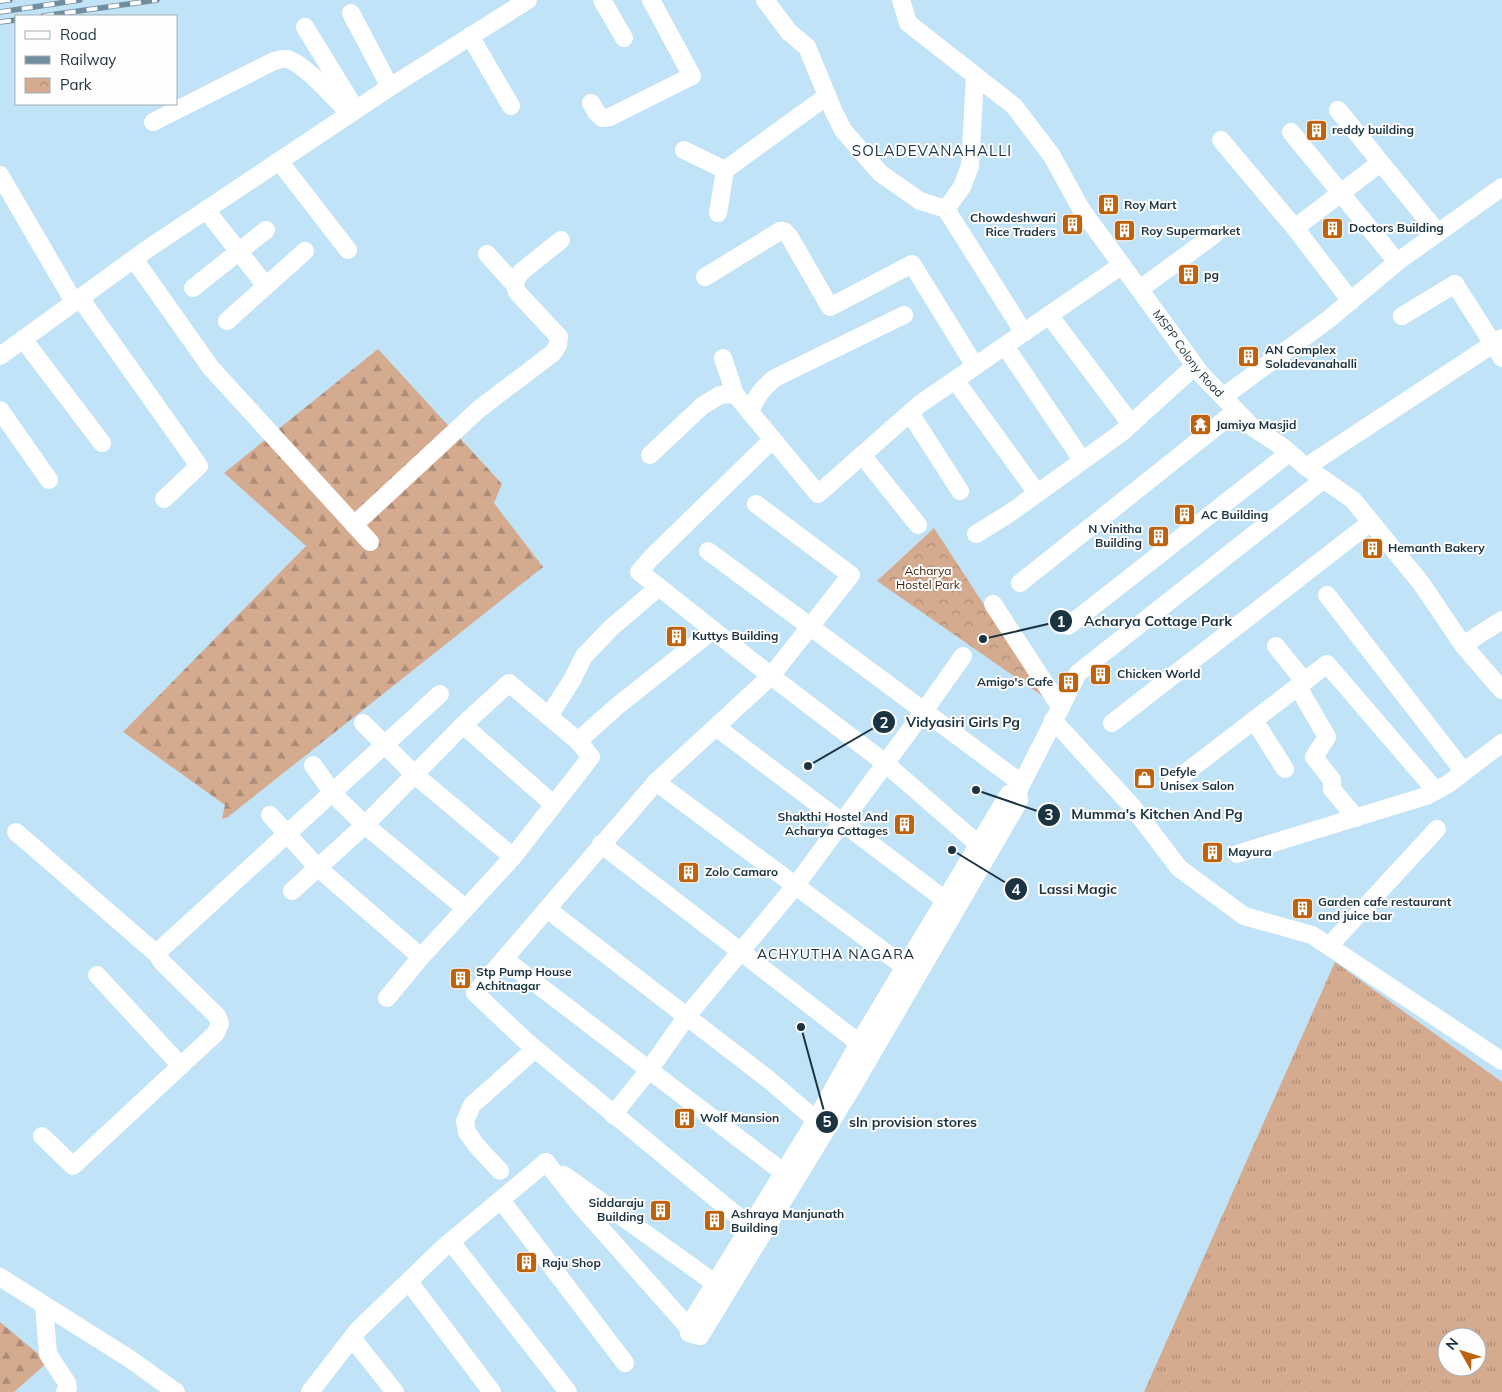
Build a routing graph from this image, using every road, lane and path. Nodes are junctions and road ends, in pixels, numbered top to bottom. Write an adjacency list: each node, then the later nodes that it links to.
1 (528, 0): 8 (street)
2 (602, 0): 9 (street)
3 (651, 0): 13 (street)
4 (765, 0): 12 (street)
5 (901, 0): 10 (street, MSPP Colony Road)
6 (351, 13): 11 (street)
7 (305, 27): 16 (street)
8 (470, 36): 11 (street); 14 (street)
9 (624, 38)
10 (975, 77): 27 (street); 41 (street, MSPP Colony Road)
11 (390, 87): 16 (street)
12 (827, 96): 23 (street); 27 (street)
13 (591, 103)
14 (512, 106)
15 (1338, 110): 22 (street)
16 (353, 112): 17 (street); 21 (street)
17 (153, 122)
18 (1291, 132): 26 (street)
19 (1221, 140): 30 (street)
20 (684, 150): 23 (street)
21 (279, 161): 28 (street); 35 (street)
22 (1380, 163): 26 (street); 32 (street)
23 (725, 170): 29 (street)
24 (0, 175): 47 (street)
25 (1502, 187): 32 (street)
26 (1341, 192): 30 (street); 40 (street)
27 (946, 208): 53 (street)
28 (206, 210): 37 (street); 39 (street)
29 (718, 213)
30 (1295, 228): 48 (street)
31 (266, 230): 37 (street)
32 (1438, 233): 40 (street)
33 (1215, 234): 46 (street)
34 (560, 240): 43 (street)
35 (348, 250)
36 (305, 251): 44 (street)
37 (239, 252): 44 (street); 45 (street)
38 (487, 254): 43 (street)
39 (134, 259): 47 (street); 83 (street)
40 (1396, 262): 48 (street)
41 (1122, 265): 46 (street, MSPP Colony Road); 50 (street)
42 (705, 277): 59 (street)
43 (515, 285): 83 (street)
44 (266, 286): 52 (street)
45 (193, 288)
46 (1140, 289): 60 (street, MSPP Colony Road)
47 (77, 300): 54 (street); 80 (street)
48 (1351, 301): 63 (street)
49 (904, 315): 66 (street)
50 (1049, 315): 53 (street); 68 (street)
51 (1402, 316): 56 (street)
52 (227, 321)
53 (1024, 333): 55 (street)
54 (24, 339): 57 (street); 70 (street)
55 (1004, 346): 59 (street); 74 (street)
56 (1499, 347): 75 (street)
57 (0, 356)
58 (723, 358): 62 (street)
59 (975, 366): 61 (street)
60 (1195, 366): 63 (street, MSPP Colony Road); 68 (street)
61 (956, 380): 67 (street); 79 (street)
62 (735, 394): 66 (street); 72 (street)
63 (1223, 397): 65 (street, MSPP Colony Road)
64 (0, 410): 76 (street)
65 (1236, 411): 71 (street, MSPP Colony Road); 88 (street)
66 (750, 412): 69 (street)
67 (910, 413): 73 (street); 78 (street)
68 (1131, 424): 74 (street)
69 (772, 440): 73 (street); 89 (street)
70 (102, 443)
71 (1289, 453): 75 (street, MSPP Colony Road); 93 (street)
72 (650, 455)
73 (862, 455): 84 (street)
74 (1082, 460): 79 (street)
75 (1306, 467): 77 (street, MSPP Colony Road)
76 (49, 480)
77 (1323, 480): 82 (street, MSPP Colony Road); 104 (street)
78 (960, 491)
79 (1037, 493): 85 (street)
80 (164, 498)
81 (756, 504): 94 (street)
82 (1371, 522): 96 (street, MSPP Colony Road); 108 (street)
83 (354, 525): 86 (street)
84 (918, 525)
85 (976, 534)
86 (370, 542)
87 (708, 551): 94 (street)
88 (1020, 583)
89 (659, 588): 95 (street); 105 (street)
90 (1327, 595): 117 (street)
91 (993, 604): 104 (street)
92 (1502, 620): 96 (street)
93 (1068, 626)
94 (812, 627): 99 (street); 103 (street)
95 (713, 630): 99 (street); 111 (street)
96 (1463, 645): 101 (street, MSPP Colony Road)
97 (1276, 646): 100 (street)
98 (963, 656): 103 (street)
99 (771, 676): 110 (street); 114 (street)
100 (1301, 684): 106 (street); 122 (street); 126 (street)
101 (1502, 690)
102 (440, 694): 113 (street)
103 (924, 711): 114 (street); 121 (street)
104 (1057, 714): 121 (street); 142 (street)
105 (549, 716): 109 (street); 111 (street)
106 (1254, 720): 116 (street); 120 (street)
107 (363, 723): 113 (street)
108 (1112, 723)
109 (463, 726): 118 (street); 124 (street)
110 (716, 727): 119 (street); 127 (street)
111 (578, 741): 124 (street)
112 (1502, 743): 117 (street)
113 (385, 745): 118 (street); 123 (street)
114 (885, 763): 127 (street); 133 (street)
115 (313, 766): 123 (street)
116 (1285, 770)
117 (1464, 772): 122 (street)
118 (415, 775): 128 (street); 135 (street)
119 (656, 782): 132 (street); 137 (street)
120 (1171, 784)
121 (1020, 787): 133 (street); 139 (street)
122 (1436, 791): 126 (street)
123 (333, 793): 128 (street); 131 (street)
124 (553, 804): 135 (street)
125 (270, 815): 131 (street)
126 (1356, 818): 134 (street)
127 (842, 822): 137 (street); 139 (street)
128 (365, 825): 136 (street); 140 (street)
129 (1437, 829): 142 (street)
130 (16, 832): 144 (street)
131 (287, 834): 136 (street); 144 (street)
132 (602, 844): 141 (street); 143 (street)
133 (979, 845): 139 (street)
134 (1237, 854)
135 (513, 857): 140 (street)
136 (317, 867): 138 (street); 145 (street)
137 (796, 885): 143 (street); 147 (street)
138 (292, 892)
139 (951, 904): 147 (street); 151 (street)
140 (466, 908): 145 (street)
141 (547, 909): 146 (street); 150 (street)
142 (1329, 946): 153 (street)
143 (740, 951): 150 (street); 151 (street)
144 (158, 955): 154 (street)
145 (421, 957): 149 (street)
146 (504, 959): 152 (street); 155 (street)
147 (906, 967): 151 (street)
148 (97, 975): 154 (street)
149 (387, 998)
150 (687, 1016): 155 (street); 157 (street)
151 (866, 1047): 157 (street); 161 (street)
152 (534, 1049): 156 (street); 160 (street)
153 (1502, 1061)
154 (181, 1066): 158 (street)
155 (649, 1070): 156 (street); 161 (street)
156 (613, 1115): 163 (street)
157 (816, 1120): 161 (street)
158 (42, 1136)
159 (546, 1162): 162 (street); 167 (street); 167 (street)
160 (500, 1171)
161 (790, 1177): 163 (street); 167 (street)
162 (501, 1200): 164 (street); 170 (street)
163 (751, 1226): 167 (street)
164 (451, 1242): 166 (street); 176 (street)
165 (0, 1277): 168 (street)
166 (409, 1282): 169 (street); 175 (street)
167 (722, 1287)
168 (44, 1305): 171 (street); 172 (street)
169 (352, 1338): 173 (street); 174 (street)
170 (625, 1363)
171 (65, 1392)
172 (176, 1392)
173 (310, 1392)
174 (395, 1392)
175 (492, 1392)
176 (568, 1392)

